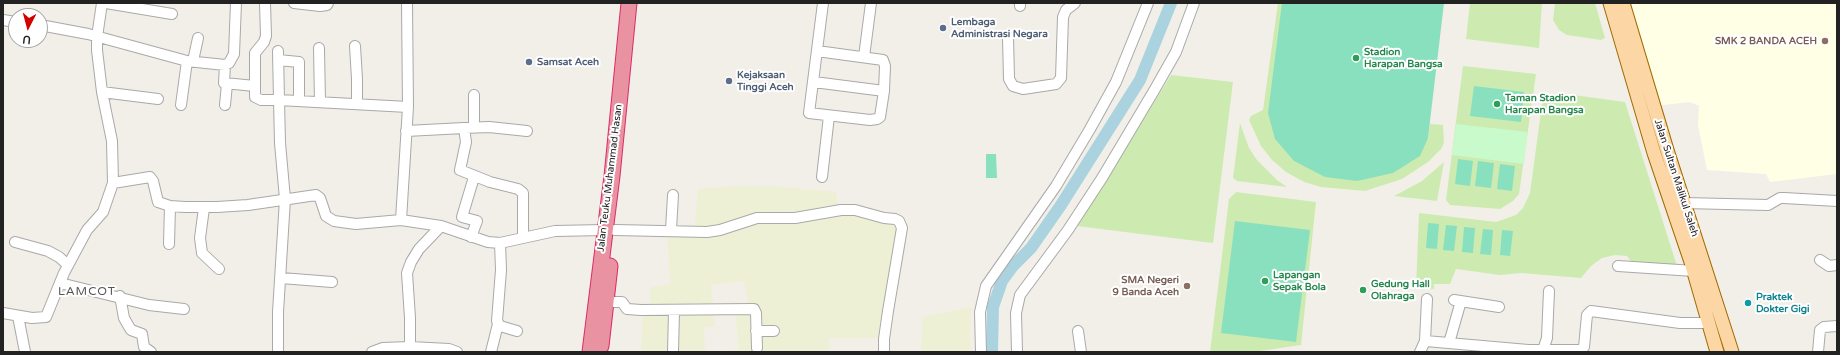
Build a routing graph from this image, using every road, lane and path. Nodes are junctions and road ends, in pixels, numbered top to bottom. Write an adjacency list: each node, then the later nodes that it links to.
1 (102, 3): 19 (street)
2 (106, 3): 17 (street)
3 (236, 3): 27 (street)
4 (266, 3): 30 (street)
5 (294, 3): 6 (street)
6 (328, 3)
7 (407, 3): 41 (street)
8 (629, 3): 48 (highway, Jalan Teuku Muhammad Hasan)
9 (638, 3): 48 (highway, Jalan Teuku Muhammad Hasan)
10 (823, 3): 24 (street)
11 (871, 3): 25 (street)
12 (1075, 3): 20 (street)
13 (1148, 3): 108 (street)
14 (1194, 3): 109 (street)
15 (1610, 3): 47 (main road, Jalan Sultan Malikul Saleh)
16 (1623, 3): 46 (main road, Jalan Sultan Malikul Saleh)
17 (172, 14)
18 (48, 27): 19 (street)
19 (97, 37): 26 (street); 32 (street)
20 (1008, 37)
21 (198, 38): 26 (street)
22 (355, 46): 38 (street)
23 (319, 48): 37 (street)
24 (817, 51): 25 (street); 28 (street)
25 (864, 56): 31 (street)
26 (190, 61): 27 (street); 39 (street)
27 (225, 65): 29 (street)
28 (814, 82): 31 (street); 42 (street)
29 (227, 84): 30 (street); 40 (street)
30 (255, 86): 35 (street)
31 (884, 91): 42 (street)
32 (102, 92): 34 (street); 51 (street)
33 (474, 95): 43 (street)
34 (158, 99)
35 (279, 100): 36 (street); 36 (street); 53 (street)
36 (299, 101): 37 (street)
37 (320, 102): 38 (street)
38 (357, 104): 41 (street)
39 (181, 105)
40 (224, 105)
41 (408, 107): 44 (street)
42 (829, 116): 49 (street)
43 (469, 128): 44 (street); 45 (street); 50 (street)
44 (406, 131): 58 (street)
45 (527, 131)
46 (1667, 150): 47 (main road); 55 (main road, Jalan Sultan Malikul Saleh)
47 (1654, 153): 68 (main road, Jalan Sultan Malikul Saleh)
48 (616, 176): 60 (highway, Jalan Teuku Muhammad Hasan)
49 (822, 176)
50 (474, 177): 62 (street); 63 (street)
51 (113, 183): 56 (street); 69 (street)
52 (673, 195): 61 (street)
53 (285, 199): 57 (street); 58 (street); 73 (street)
54 (1837, 201): 55 (street)
55 (1684, 203): 68 (main road, Jalan Sultan Malikul Saleh)
56 (170, 206): 57 (street); 66 (street)
57 (204, 208): 72 (street)
58 (401, 220): 59 (street)
59 (441, 226): 62 (street); 94 (street)
60 (609, 230): 61 (street); 63 (street); 79 (highway, Jalan Teuku Muhammad Hasan); 104 (highway, Jalan Teuku Muhammad Hasan)
61 (671, 230): 107 (street)
62 (471, 237): 65 (street)
63 (523, 238): 65 (street)
64 (15, 242): 69 (street)
65 (500, 243): 86 (street)
66 (169, 244)
67 (1820, 260): 70 (street)
68 (1695, 264): 71 (street); 85 (main road, Jalan Sultan Malikul Saleh); 113 (main road, Jalan Sultan Malikul Saleh)
69 (68, 265): 75 (street)
70 (1837, 265)
71 (1618, 266)
72 (219, 269)
73 (280, 278): 74 (street); 100 (street)
74 (332, 282)
75 (60, 283): 77 (street); 84 (street)
76 (1549, 291): 97 (street)
77 (120, 296): 81 (street); 99 (street)
78 (1427, 299): 92 (street)
79 (607, 302): 82 (street); 105 (highway, Jalan Teuku Muhammad Hasan)
80 (1499, 307): 93 (street)
81 (184, 309)
82 (674, 311): 89 (street); 106 (street)
83 (3, 313): 84 (street)
84 (18, 316): 98 (street)
85 (1708, 323): 97 (street); 112 (main road, Jalan Sultan Malikul Saleh)
86 (498, 324): 88 (street); 103 (street)
87 (1837, 326): 114 (street)
88 (517, 331)
89 (756, 331): 90 (street); 95 (street)
90 (774, 331)
91 (1078, 331): 110 (street)
92 (1425, 341): 93 (street); 111 (street)
93 (1449, 343): 96 (street)
94 (410, 348): 101 (street); 102 (street)
95 (757, 348)
96 (1513, 350): 97 (street)
97 (1544, 350)
98 (25, 352)
99 (151, 352)
100 (278, 352)
101 (372, 352)
102 (457, 352)
103 (491, 352)
104 (590, 352)
105 (600, 352)
106 (674, 352)
107 (884, 352)
108 (980, 352)
109 (1017, 352)
110 (1081, 352)
111 (1420, 352)
112 (1717, 352)
113 (1732, 352)
114 (1818, 352)

